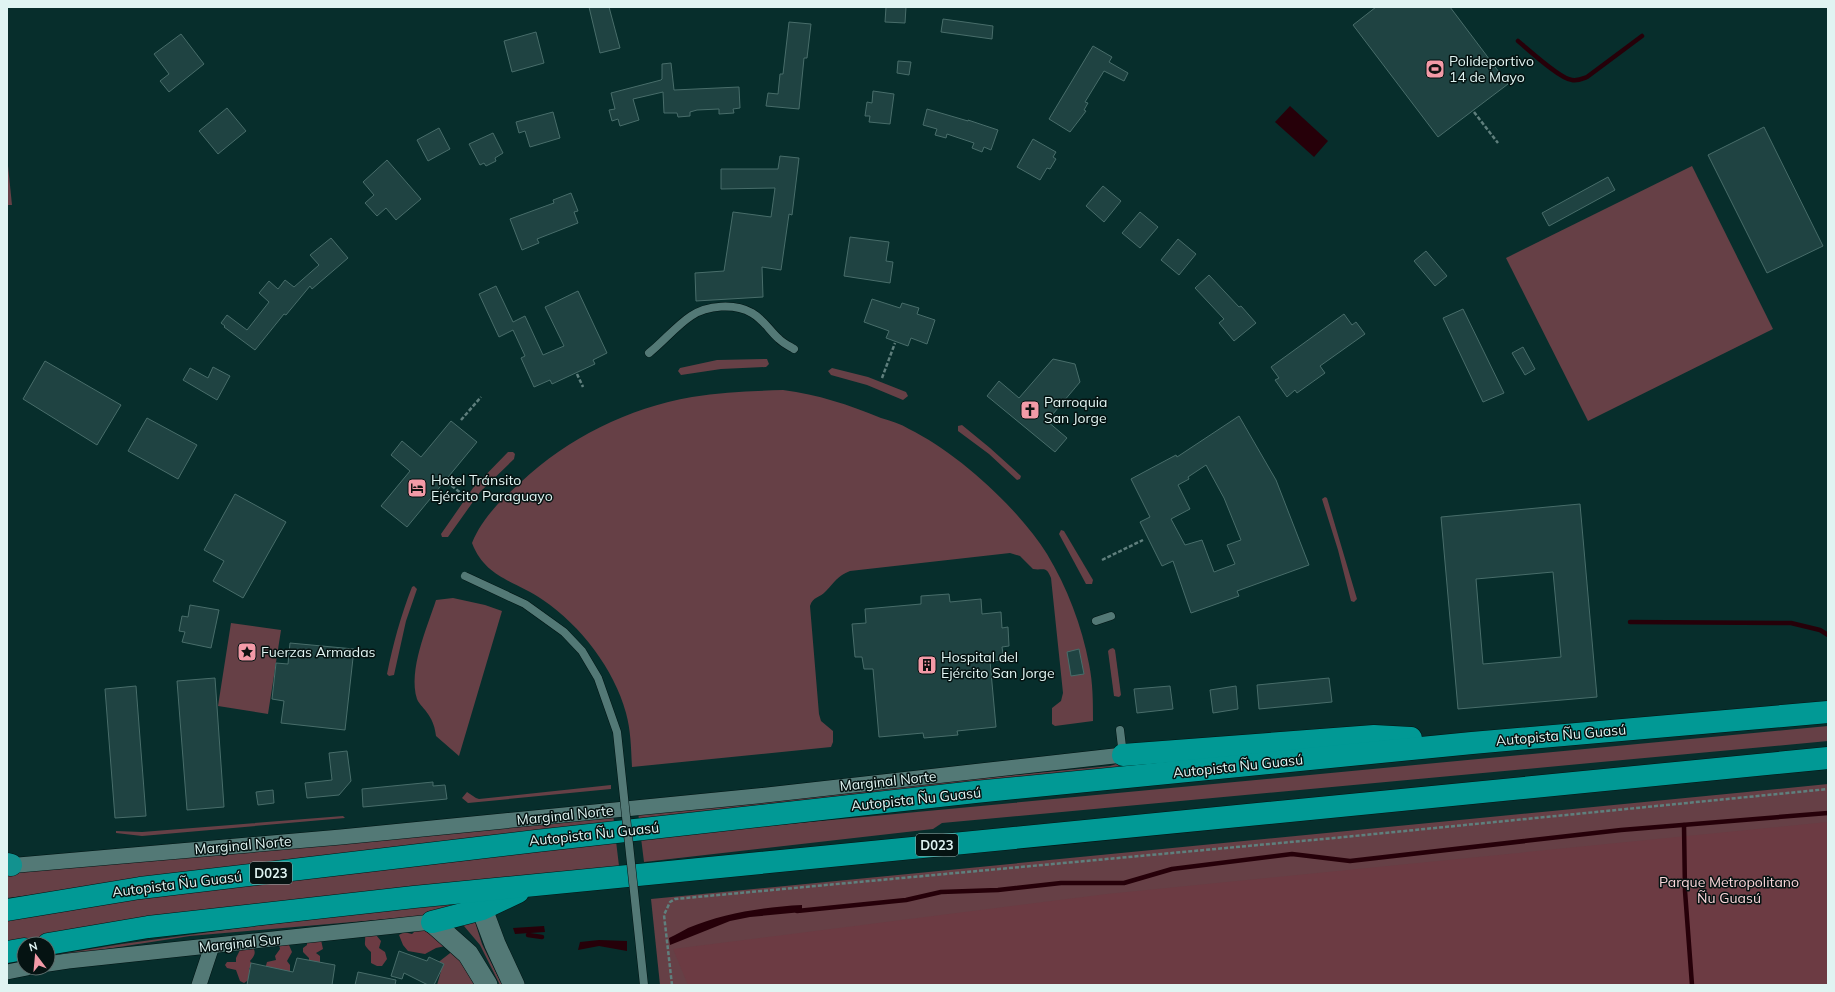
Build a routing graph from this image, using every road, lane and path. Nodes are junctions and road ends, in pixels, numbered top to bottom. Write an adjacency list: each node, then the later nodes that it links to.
1 (1474, 112): 2 (path)
2 (1498, 143)
3 (895, 343): 7 (path)
4 (794, 349): 5 (lane)
5 (649, 353)
6 (577, 374): 8 (path)
7 (882, 378)
8 (583, 387)
9 (481, 397): 10 (path)
10 (462, 420)
11 (448, 482): 12 (path)
12 (462, 494)
13 (1143, 540): 14 (path)
14 (1102, 560)
15 (465, 576): 35 (lane, bridge)
16 (1111, 616): 17 (lane)
17 (1096, 621)
18 (1828, 712): 20 (highway, Autopista Ñu Guasú / D023)
19 (1120, 730): 21 (lane)
20 (1472, 743): 21 (highway); 27 (highway, Autopista Ñu Guasú / D023)
21 (1123, 755): 24 (street, Marginal Norte)
22 (1828, 758): 25 (highway, D023)
23 (1828, 789): 36 (path)
24 (8, 865)
25 (534, 885): 26 (highway); 29 (highway, D023)
26 (482, 909): 28 (highway); 34 (main road)
27 (7, 910)
28 (432, 922): 30 (street, Marginal Sur); 33 (main road)
29 (56, 943)
30 (212, 946): 31 (street, Marginal Sur); 32 (street)
31 (56, 963)
32 (199, 985)
33 (487, 985)
34 (514, 985)
35 (644, 985)
36 (672, 985)

